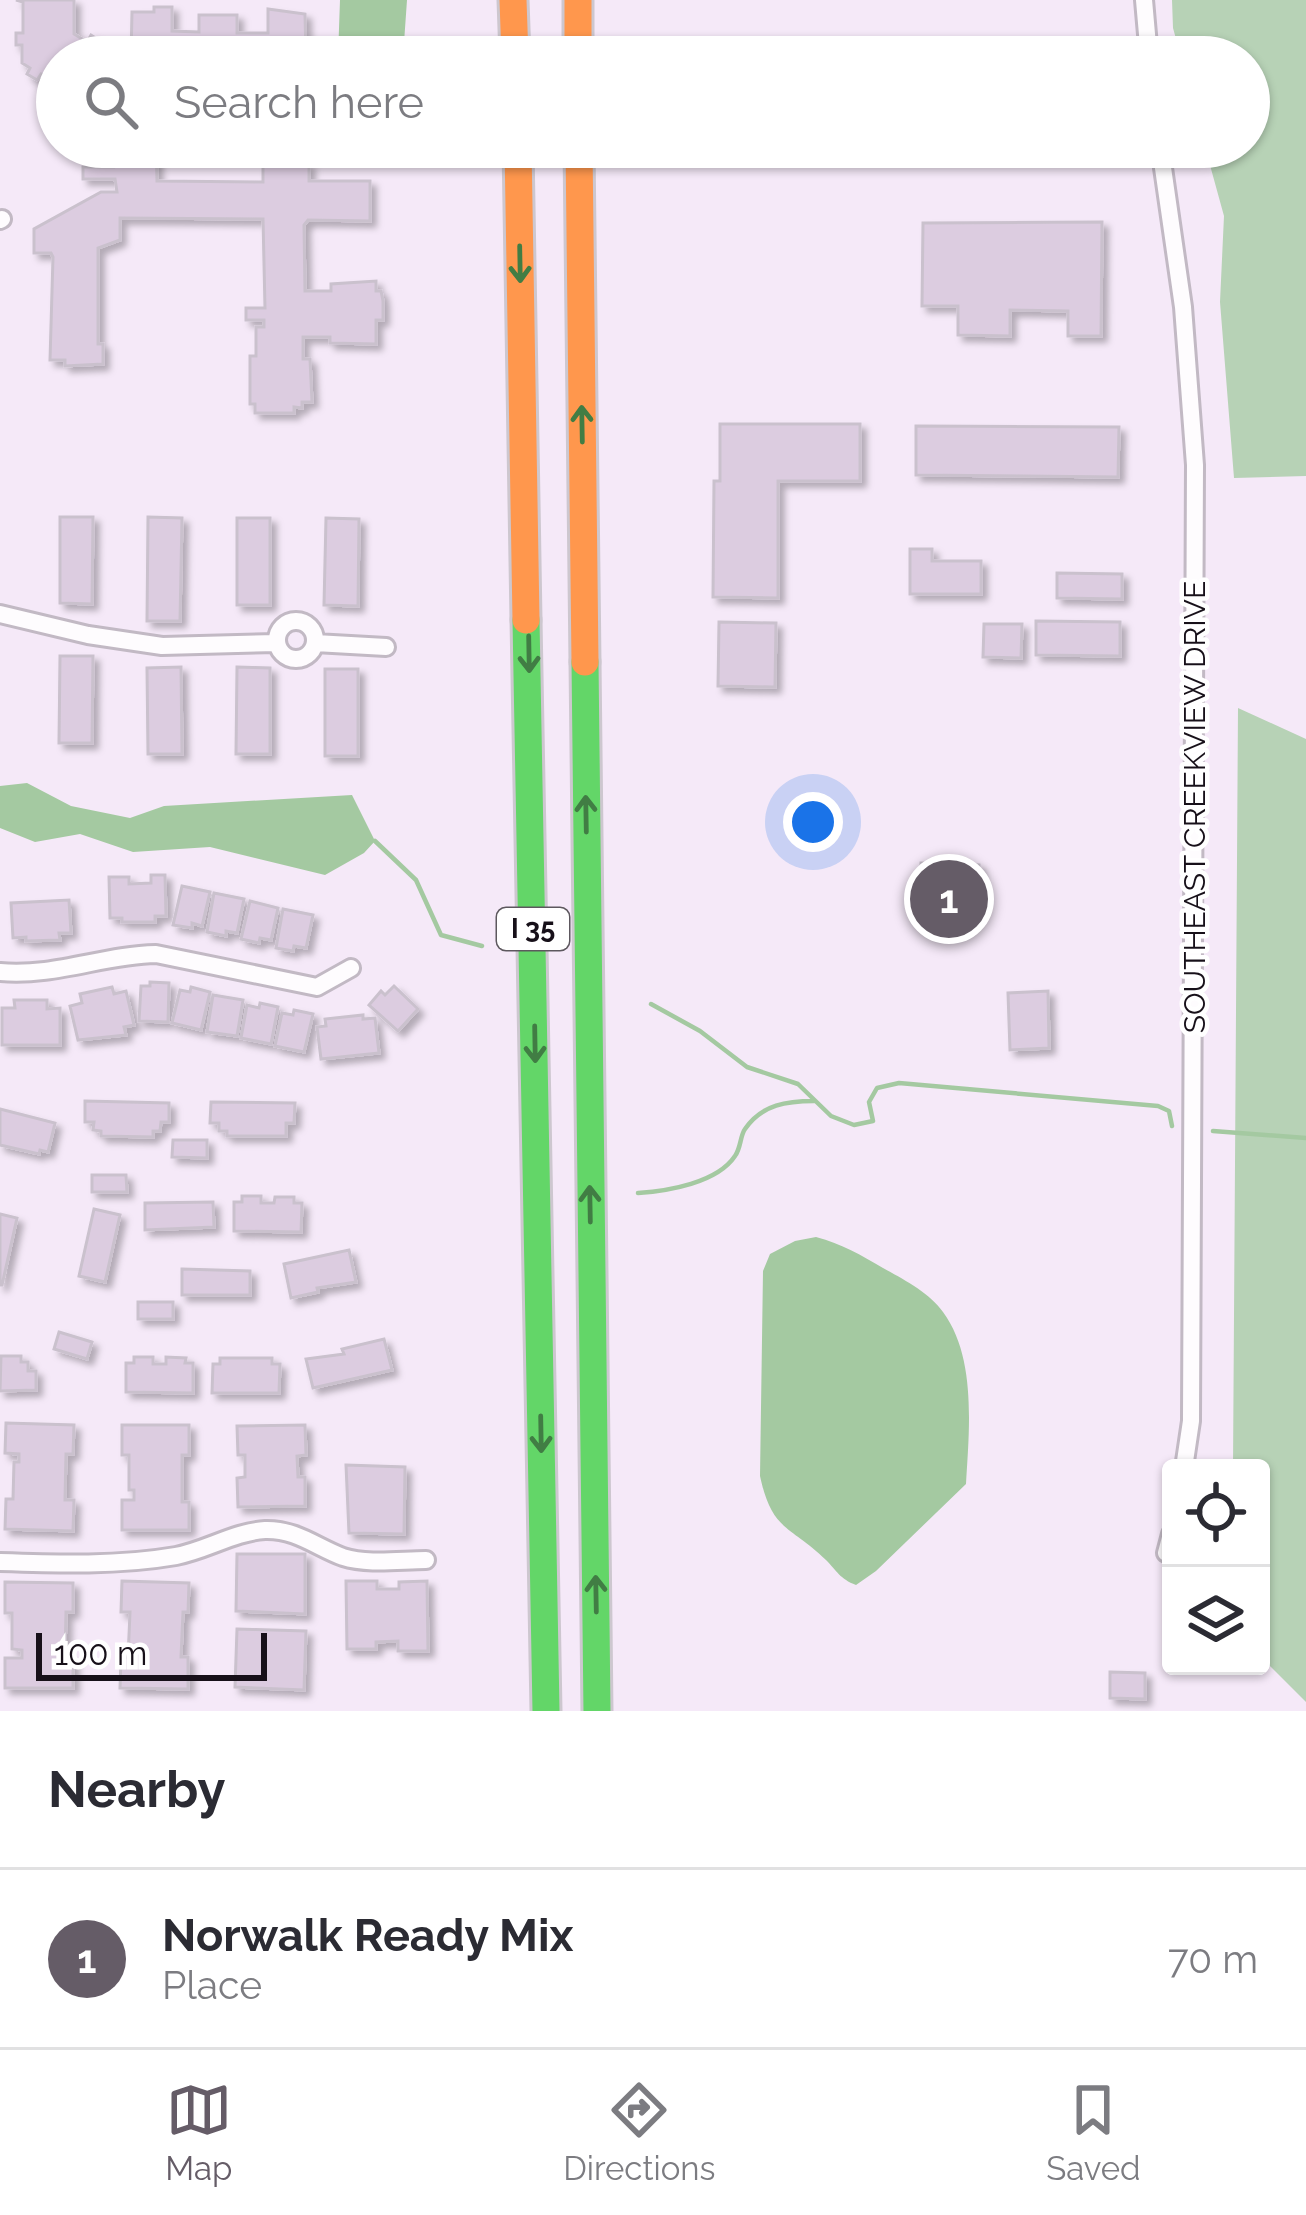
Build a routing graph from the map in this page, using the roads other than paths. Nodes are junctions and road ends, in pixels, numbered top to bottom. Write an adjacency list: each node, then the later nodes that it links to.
1 (513, 0): 4 (highway)
2 (578, 0): 5 (highway)
3 (1144, 0): 6 (street)
4 (514, 36)
5 (578, 36)
6 (1147, 36)
7 (518, 168): 19 (highway, I 35, one-way to 19)
8 (579, 168): 20 (highway, I 35, one-way to 8)
9 (1163, 168): 16 (street, SOUTHEAST CREEKVIEW DRIVE)
10 (0, 614): 11 (street)
11 (277, 644): 12 (street); 12 (street)
12 (315, 644): 13 (street)
13 (386, 647)
14 (351, 968): 15 (street)
15 (0, 972)
16 (1185, 1459)
17 (426, 1560): 18 (street)
18 (0, 1562)
19 (546, 1711)
20 (597, 1711)

